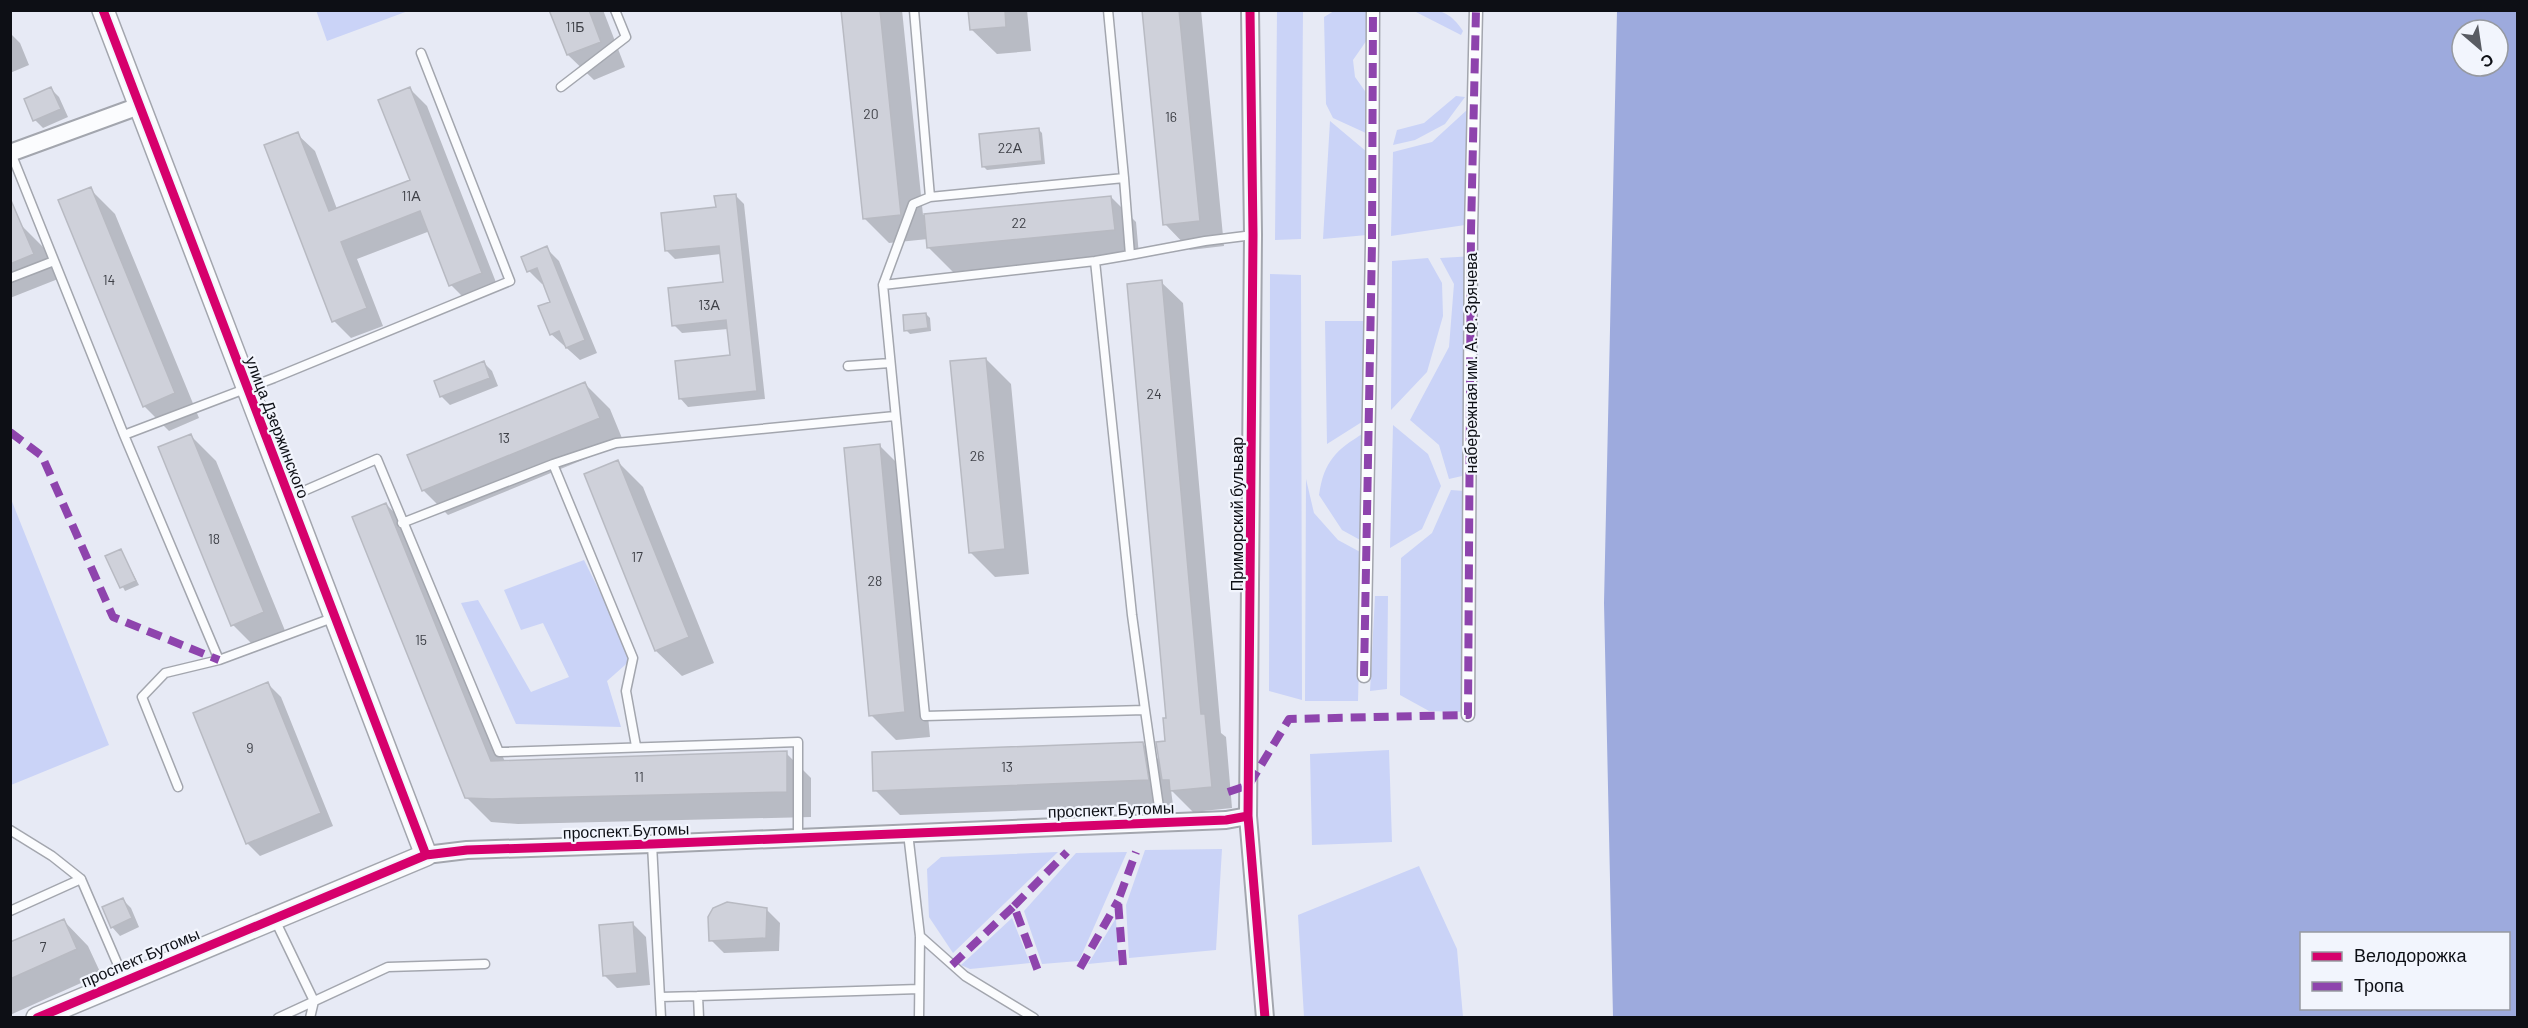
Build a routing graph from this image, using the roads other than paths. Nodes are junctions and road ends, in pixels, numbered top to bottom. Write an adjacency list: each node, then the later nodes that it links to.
1 (103, 10): 10 (street, улица Дзержинского)
2 (615, 10): 9 (lane)
3 (914, 10): 13 (lane)
4 (1108, 10): 12 (lane)
5 (1250, 10): 14 (street, Приморский бульвар)
6 (1373, 10): 30 (street)
7 (1476, 10): 32 (street, набережная им. А. Ф. Зрячева)
8 (421, 53): 22 (lane)
9 (561, 87)
10 (139, 106): 11 (street); 22 (street, улица Дзержинского)
11 (11, 153): 16 (lane)
12 (1124, 178): 13 (lane); 15 (lane)
13 (930, 197): 19 (lane)
14 (1253, 235): 15 (lane); 35 (street, Приморский бульвар)
15 (1130, 255): 17 (lane)
16 (54, 261): 18 (lane); 24 (lane)
17 (1095, 261): 19 (lane); 31 (lane)
18 (10, 278)
19 (883, 285): 20 (lane)
20 (890, 363): 21 (lane); 23 (lane)
21 (848, 366)
22 (247, 388): 24 (lane); 26 (street, улица Дзержинского)
23 (895, 416): 25 (lane); 31 (lane)
24 (124, 435): 29 (lane)
25 (553, 465): 27 (lane); 33 (lane)
26 (289, 497): 27 (lane); 28 (street, улица Дзержинского)
27 (402, 523): 33 (lane)
28 (335, 617): 29 (lane); 41 (street, улица Дзержинского)
29 (219, 660): 34 (lane)
30 (1364, 676)
31 (1145, 710): 36 (lane)
32 (1468, 715)
33 (636, 746): 39 (lane)
34 (178, 787)
35 (1248, 816): 36 (street, проспект Бутомы); 60 (street, Приморский бульвар)
36 (1161, 821): 38 (street, проспект Бутомы)
37 (10, 830): 42 (lane)
38 (908, 833): 39 (street, проспект Бутомы); 45 (lane)
39 (798, 838): 40 (street, проспект Бутомы)
40 (652, 844): 41 (street, проспект Бутомы); 50 (lane)
41 (426, 855): 44 (street, проспект Бутомы)
42 (81, 879): 43 (lane); 47 (lane)
43 (10, 911)
44 (274, 918): 47 (street, проспект Бутомы); 51 (lane)
45 (920, 936): 48 (lane); 59 (lane)
46 (485, 964): 51 (lane)
47 (124, 980): 52 (street, проспект Бутомы)
48 (919, 989): 49 (lane); 58 (lane)
49 (698, 996): 50 (lane); 57 (lane)
50 (660, 997): 56 (lane)
51 (314, 1001): 54 (lane); 55 (lane)
52 (66, 1012): 53 (street, проспект Бутомы)
53 (37, 1017)
54 (278, 1017)
55 (310, 1017)
56 (661, 1017)
57 (699, 1017)
58 (919, 1017)
59 (1034, 1017)
60 (1264, 1017)

